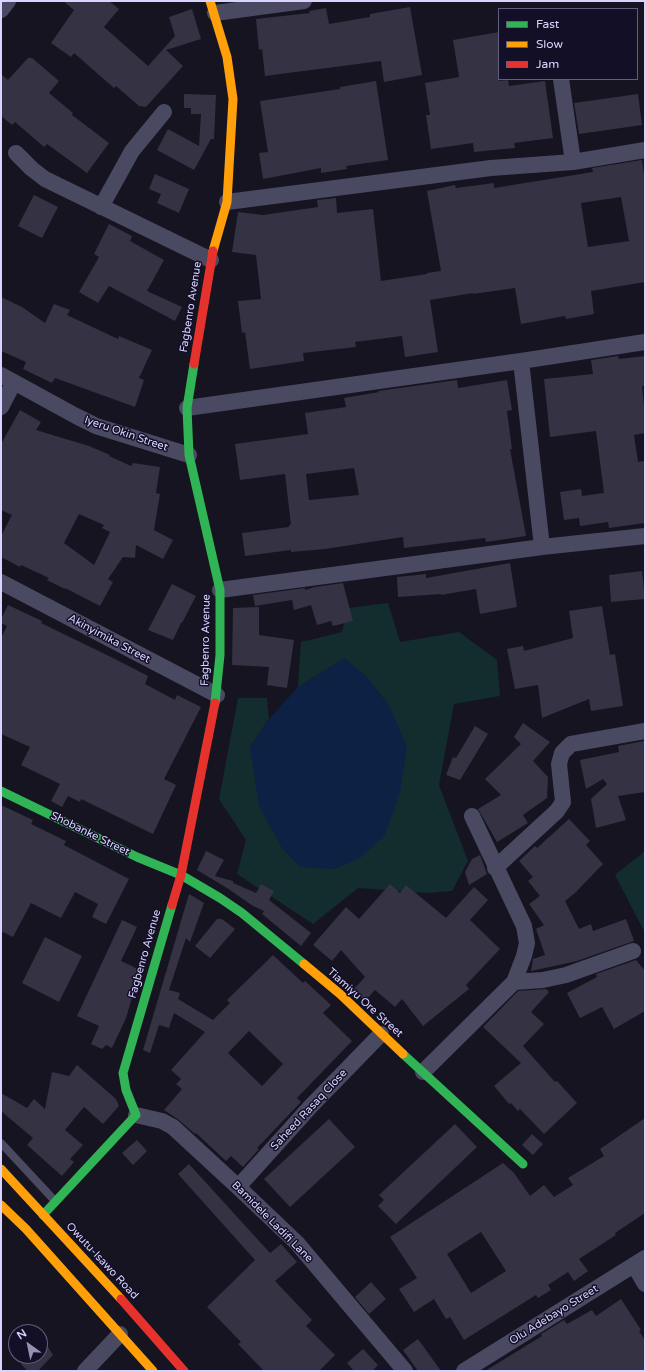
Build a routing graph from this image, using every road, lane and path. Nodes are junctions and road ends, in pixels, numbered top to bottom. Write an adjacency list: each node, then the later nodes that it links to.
1 (8, 1): 4 (street)
2 (304, 1): 3 (street)
3 (213, 7): 10 (street, Fagbenro Avenue)
4 (1, 10)
5 (561, 80): 9 (street)
6 (164, 112): 11 (street)
7 (645, 150): 9 (street)
8 (16, 153): 11 (street)
9 (573, 162): 10 (street)
10 (227, 202): 12 (street, Fagbenro Avenue)
11 (101, 207): 12 (street)
12 (211, 260): 17 (street, Fagbenro Avenue)
13 (645, 342): 14 (street)
14 (521, 362): 17 (street); 20 (street)
15 (8, 379): 16 (street); 18 (street, Iyeru Okin Street)
16 (1, 407)
17 (187, 408): 18 (street, Fagbenro Avenue)
18 (189, 456): 22 (street, Fagbenro Avenue)
19 (645, 536): 20 (street)
20 (542, 546): 22 (street)
21 (1, 582): 23 (street, Akinyimika Street)
22 (220, 590): 23 (street, Fagbenro Avenue)
23 (217, 695): 28 (street, Fagbenro Avenue)
24 (645, 731): 27 (street)
25 (1, 791): 28 (street, Shobanke Street)
26 (472, 816): 27 (street)
27 (495, 868): 30 (street)
28 (181, 875): 31 (street, Tiamiyu Ore Street); 33 (street, Fagbenro Avenue)
29 (633, 951): 30 (street)
30 (514, 982): 32 (street)
31 (381, 1034): 32 (street, Tiamiyu Ore Street); 37 (street, Saheed Rasaq Close)
32 (423, 1072): 35 (street, Tiamiyu Ore Street)
33 (136, 1115): 37 (street, Bamidele Ladifi Lane); 38 (street)
34 (1, 1143): 38 (lane)
35 (523, 1164)
36 (1, 1170): 40 (street, Owutu-Isawo Road)
37 (238, 1187): 47 (street, Bamidele Ladifi Lane)
38 (55, 1201): 40 (street)
39 (1, 1205): 43 (street)
40 (43, 1215): 46 (street, Owutu-Isawo Road)
41 (640, 1262): 42 (street); 48 (street, Olu Adebayo Street)
42 (645, 1284)
43 (120, 1334): 44 (street); 45 (street)
44 (85, 1371)
45 (153, 1371)
46 (184, 1371)
47 (405, 1371)
48 (464, 1371)

